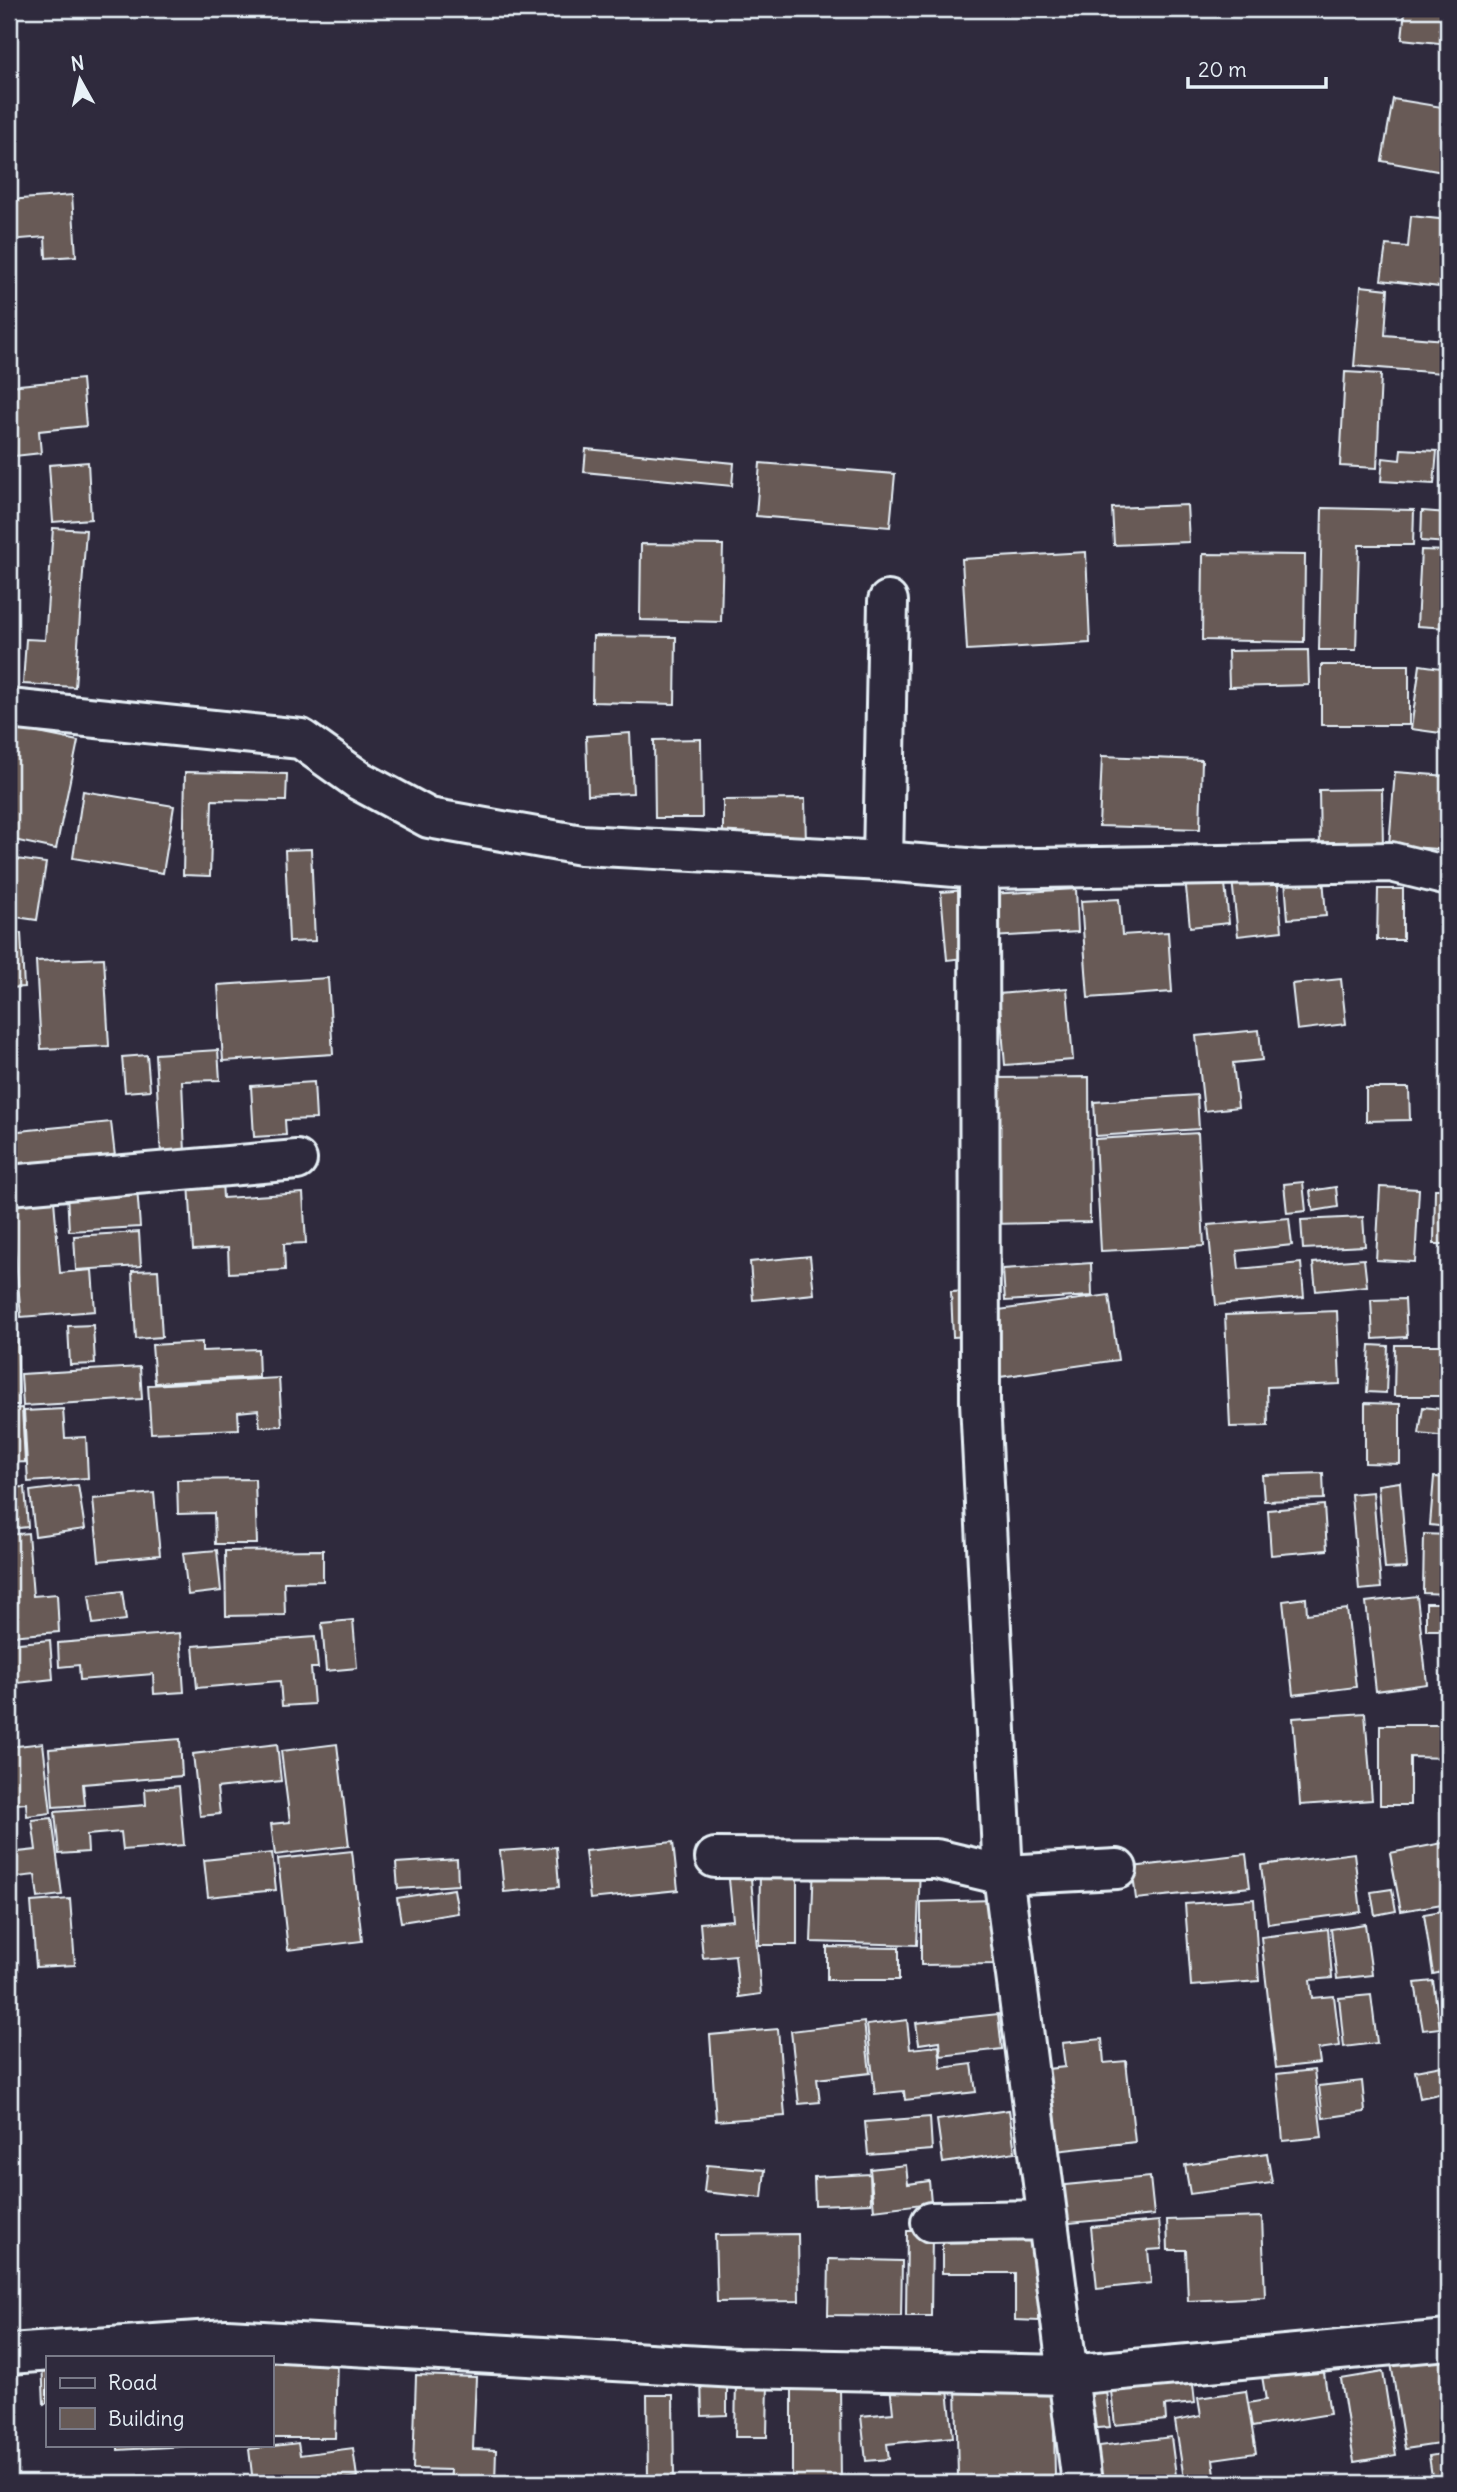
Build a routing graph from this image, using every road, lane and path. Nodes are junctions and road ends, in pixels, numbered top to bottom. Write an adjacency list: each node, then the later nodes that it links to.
1 (888, 601): 3 (street)
2 (9, 709): 3 (street)
3 (883, 861): 4 (street)
4 (979, 869): 5 (street); 10 (street)
5 (1448, 876)
6 (297, 1160): 7 (street)
7 (9, 1185)
8 (715, 1858): 10 (street)
9 (1116, 1870): 10 (street)
10 (1003, 1875): 11 (street)
11 (1047, 2220): 12 (street); 15 (street)
12 (931, 2222)
13 (1448, 2340): 15 (street)
14 (9, 2354): 15 (street)
15 (1068, 2375): 16 (street)
16 (1082, 2483)

